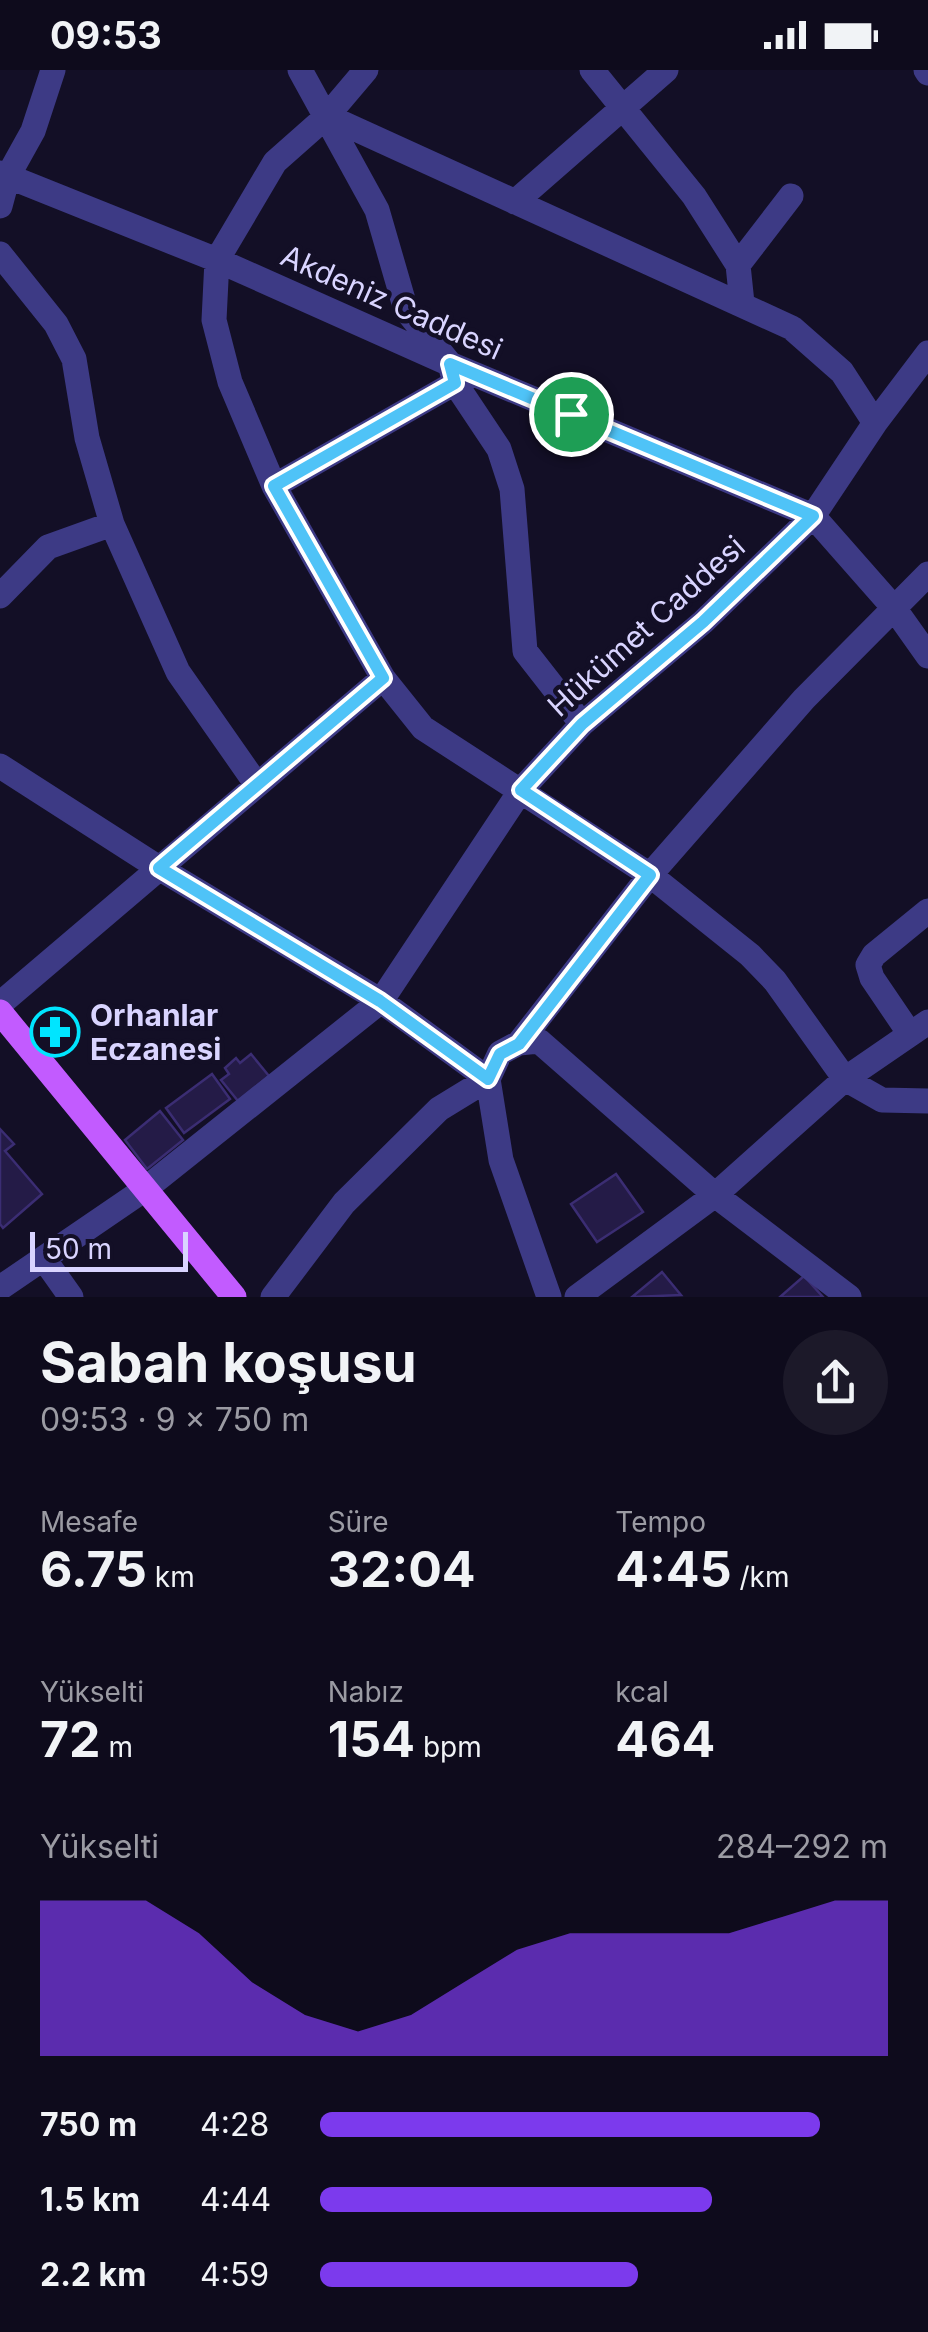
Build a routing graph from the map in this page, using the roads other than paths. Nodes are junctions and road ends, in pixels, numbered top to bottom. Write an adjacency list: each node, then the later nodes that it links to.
1 (300, 70): 7 (street)
2 (366, 70): 7 (street)
3 (592, 70): 6 (street)
4 (666, 70): 6 (street)
5 (49, 71): 8 (street)
6 (622, 109): 10 (street); 14 (street)
7 (327, 116): 10 (street); 13 (street); 17 (street)
8 (4, 175): 11 (street); 13 (street, Akdeniz Caddesi)
9 (791, 196): 14 (street)
10 (515, 202): 15 (street)
11 (0, 206)
12 (0, 254): 21 (street)
13 (217, 260): 17 (street, Akdeniz Caddesi); 19 (street)
14 (738, 265): 15 (street)
15 (742, 303): 18 (street)
16 (928, 353): 18 (street, Hükümet Caddesi)
17 (452, 374): 19 (street); 20 (street, Akdeniz Caddesi); 27 (street)
18 (875, 424): 20 (street, Hükümet Caddesi)
19 (274, 486): 26 (street)
20 (813, 516): 24 (street); 27 (street, Hükümet Caddesi)
21 (112, 524): 23 (street); 29 (street)
22 (928, 574): 24 (street)
23 (0, 596)
24 (894, 608): 25 (street); 32 (street)
25 (928, 656)
26 (383, 678): 29 (street); 30 (street)
27 (582, 724): 30 (street, Hükümet Caddesi)
28 (0, 766): 31 (street)
29 (258, 785): 31 (street)
30 (521, 790): 32 (street); 34 (street, Hükümet Caddesi)
31 (159, 868): 34 (street); 35 (street)
32 (650, 875): 38 (street); 40 (street)
33 (928, 911): 37 (street)
34 (380, 1001): 39 (street); 42 (street, Hükümet Caddesi)
35 (0, 1004)
36 (0, 1012): 42 (main road)
37 (919, 1028): 40 (street)
38 (519, 1044): 39 (street); 43 (street)
39 (488, 1079): 48 (street); 49 (street)
40 (845, 1079): 41 (street); 43 (street)
41 (928, 1101)
42 (145, 1189): 44 (street, Hükümet Caddesi); 47 (main road)
43 (716, 1195): 50 (street); 51 (street)
44 (44, 1259): 45 (street, Hükümet Caddesi); 46 (street)
45 (0, 1288)
46 (71, 1297)
47 (234, 1297)
48 (274, 1297)
49 (549, 1297)
50 (577, 1297)
51 (849, 1297)

